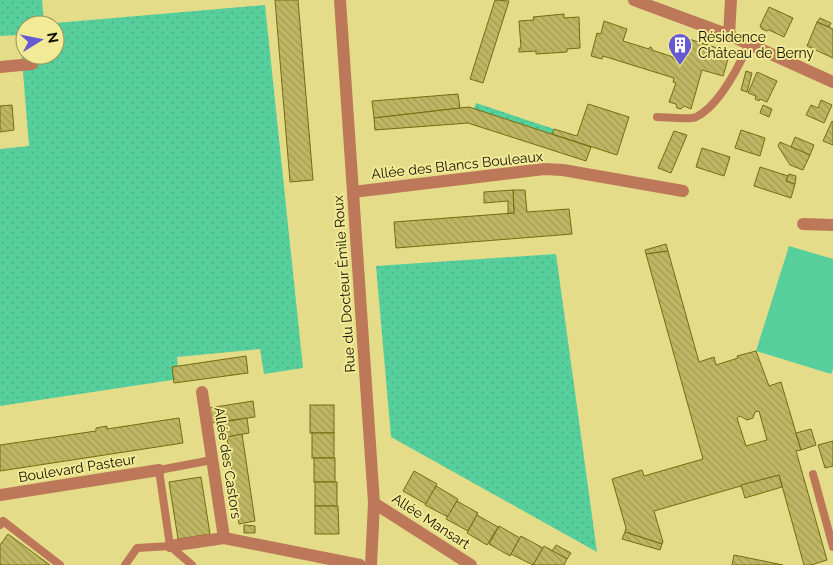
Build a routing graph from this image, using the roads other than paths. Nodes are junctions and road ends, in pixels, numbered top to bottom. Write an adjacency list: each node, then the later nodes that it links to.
1 (340, 0): 11 (street, Rue du Docteur Émile Roux)
2 (634, 0): 4 (street)
3 (732, 0): 4 (street)
4 (729, 35): 5 (street)
5 (749, 44): 8 (street); 9 (lane)
6 (21, 65): 7 (street)
7 (0, 67)
8 (833, 82)
9 (657, 117)
10 (683, 191): 11 (street, Allée des Blancs Bouleaux)
11 (353, 192): 19 (street, Rue du Docteur Émile Roux)
12 (803, 224): 13 (street)
13 (833, 225)
14 (202, 392): 15 (street, Allée des Castors)
15 (212, 460): 16 (lane); 21 (street, Allée des Castors)
16 (159, 470): 18 (street, Boulevard Pasteur); 22 (lane)
17 (813, 474): 23 (lane)
18 (0, 495)
19 (374, 503): 28 (street, Rue du Docteur Émile Roux); 29 (street, Allée Mansart)
20 (0, 525): 24 (lane)
21 (224, 538): 22 (street, Allée des Castors); 27 (street, Allée des Castors)
22 (170, 546): 25 (lane); 26 (lane)
23 (833, 547)
24 (60, 565)
25 (125, 565)
26 (192, 565)
27 (360, 565)
28 (370, 565)
29 (471, 565)

